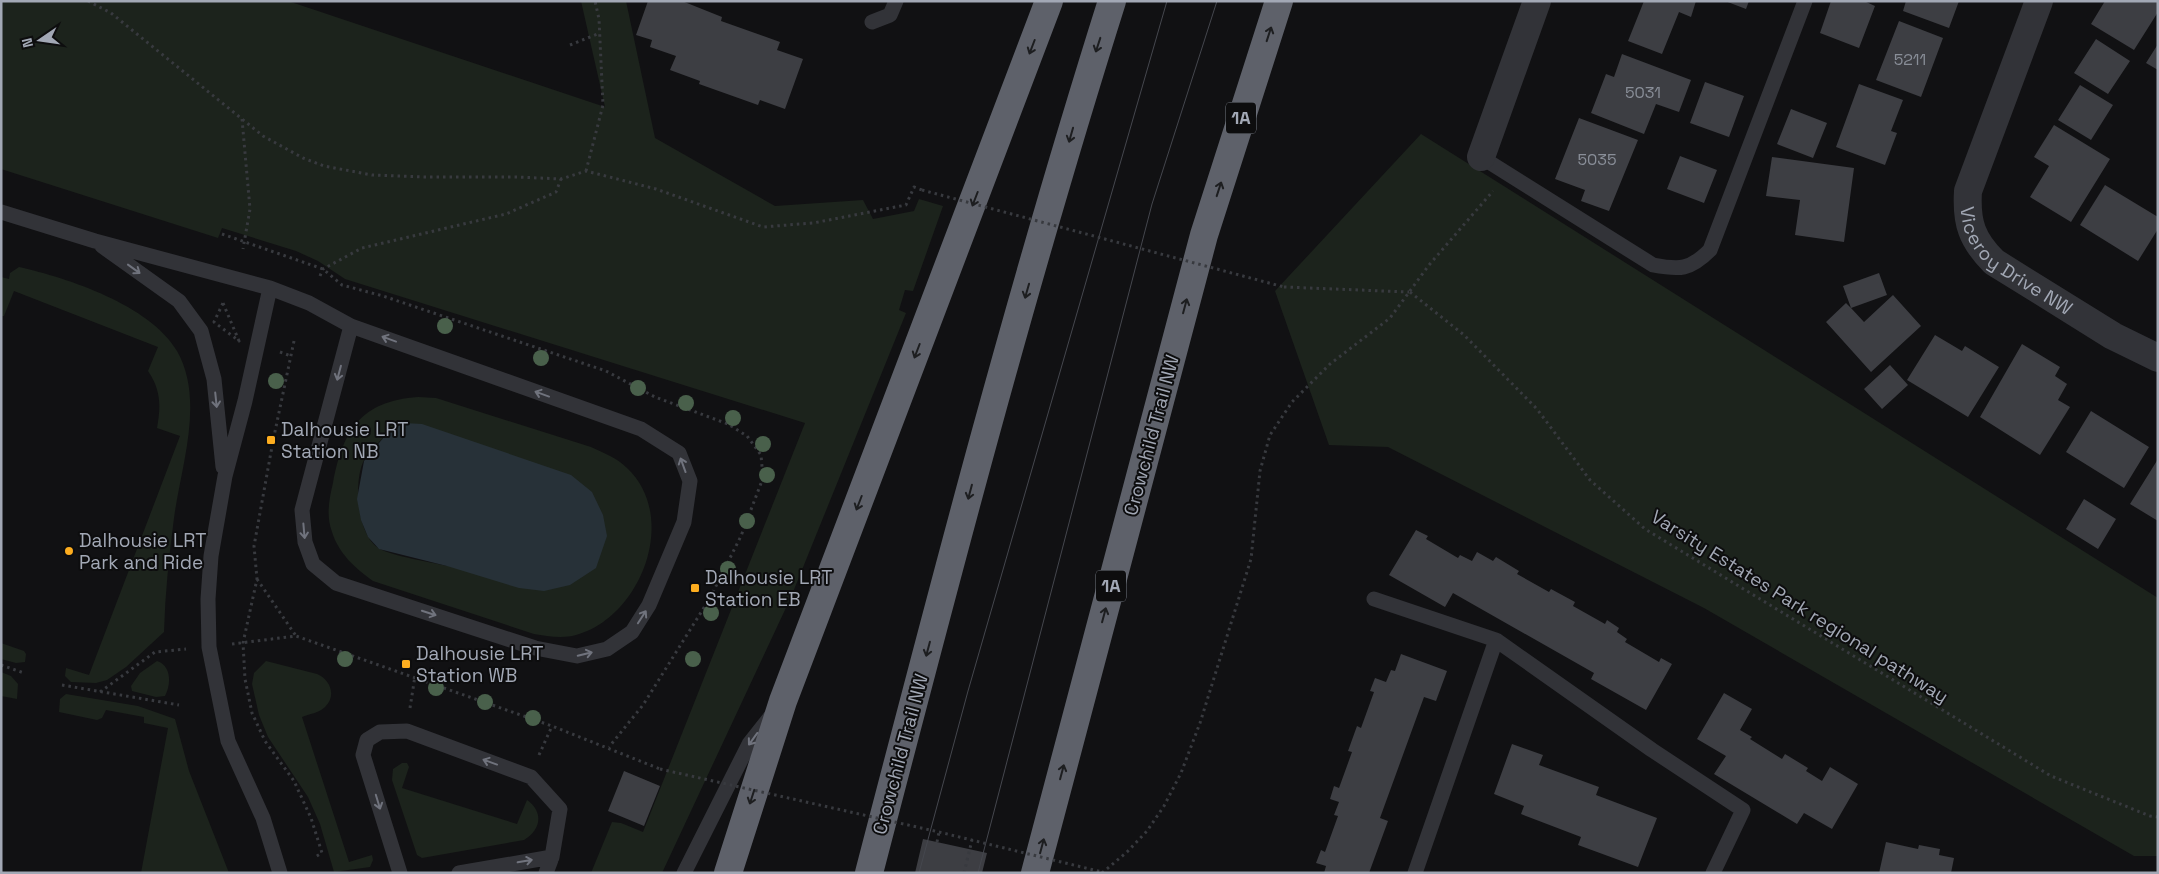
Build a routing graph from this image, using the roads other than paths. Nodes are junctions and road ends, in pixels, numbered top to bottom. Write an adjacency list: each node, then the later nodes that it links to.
1 (896, 1): 8 (lane)
2 (1049, 1): 18 (highway, one-way to 18)
3 (1112, 1): 26 (highway, Crowchild Trail NW, one-way to 26)
4 (1279, 1): 27 (highway, Crowchild Trail NW / 1A, one-way to 4)
5 (1537, 1): 9 (street)
6 (1805, 1): 9 (lane)
7 (2039, 1): 14 (street, Viceroy Drive NW)
8 (872, 22)
9 (1491, 163)
10 (1, 212): 11 (lane)
11 (95, 241): 12 (lane); 15 (lane, one-way to 15)
12 (270, 288): 13 (lane); 15 (lane)
13 (351, 326): 13 (lane, one-way to 13)
14 (2158, 358)
15 (224, 476): 20 (lane)
16 (1374, 599): 17 (lane)
17 (1496, 640): 28 (lane); 29 (lane)
18 (783, 701): 24 (lane, one-way to 24); 25 (highway, one-way to 25)
19 (552, 856): 21 (lane, one-way to 21); 22 (lane, one-way to 19); 23 (lane)
20 (280, 873)
21 (400, 873)
22 (459, 873)
23 (546, 873)
24 (684, 873)
25 (728, 873)
26 (870, 873)
27 (1035, 873)
28 (1415, 873)
29 (1713, 873)

